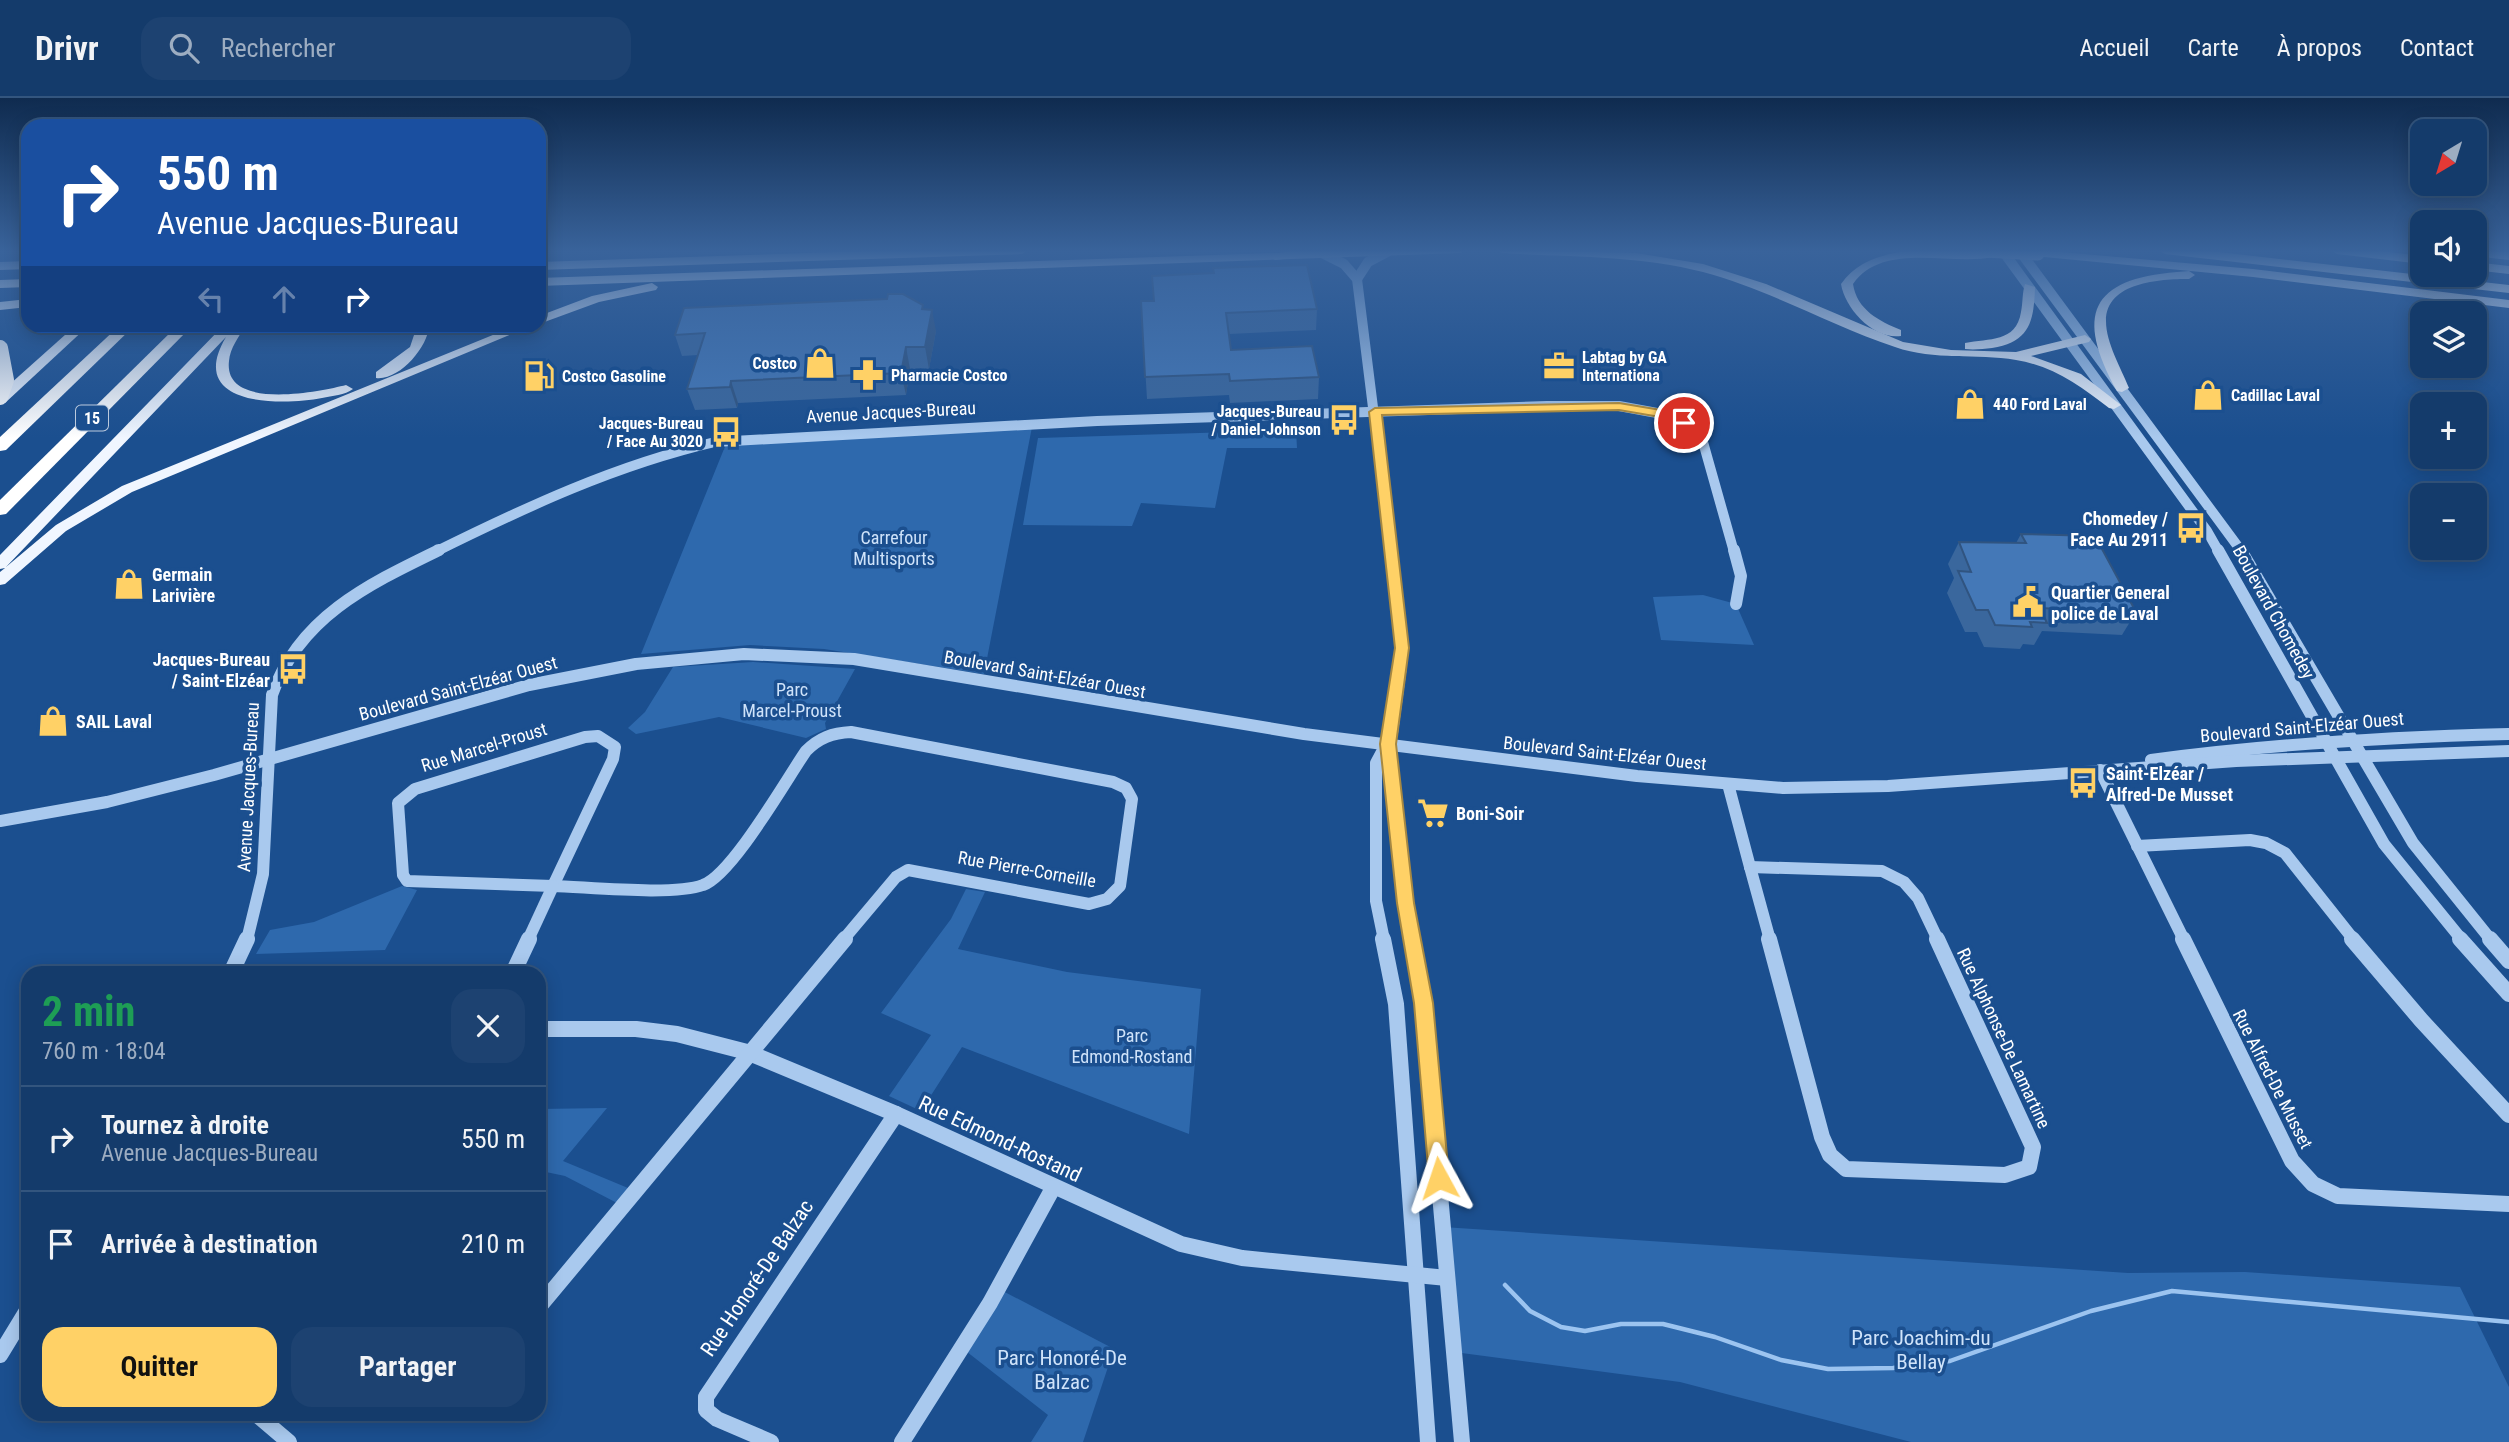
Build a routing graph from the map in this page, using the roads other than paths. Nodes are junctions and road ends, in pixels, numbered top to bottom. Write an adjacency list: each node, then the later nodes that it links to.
1 (1362, 313): 24 (street)
2 (1822, 313): 19 (main road)
3 (1861, 313): 4 (main road)
4 (2028, 313)
5 (2047, 313): 17 (street, Boulevard Chomedey)
6 (2066, 313): 16 (street, Boulevard Chomedey)
7 (2101, 313): 21 (main road)
8 (73, 333): 20 (main road)
9 (75, 333): 22 (main road)
10 (120, 333): 25 (highway, 15)
11 (178, 333): 26 (highway, 15)
12 (223, 333): 27 (main road)
13 (235, 333): 14 (main road)
14 (422, 333)
15 (508, 333): 28 (main road)
16 (2085, 339): 17 (main road); 21 (street, Boulevard Chomedey)
17 (2070, 344): 19 (main road); 23 (street, Boulevard Chomedey)
18 (0, 348): 22 (highway, bridge)
19 (2016, 356): 23 (main road)
20 (0, 377)
21 (2122, 388): 31 (street, Boulevard Chomedey)
22 (0, 399)
23 (2114, 405): 32 (street, Boulevard Chomedey)
24 (1375, 412): 29 (street, Avenue Jacques-Bureau); 33 (street); 37 (street, Avenue Jacques-Bureau)
25 (0, 446)
26 (0, 510)
27 (0, 564)
28 (0, 580)
29 (1736, 604)
30 (2509, 734): 31 (street, Boulevard Saint-Elzéar Ouest)
31 (2350, 740): 32 (street, Boulevard Saint-Elzéar Ouest); 36 (street, Boulevard Chomedey)
32 (2325, 743): 35 (street, Boulevard Chomedey); 38 (street, Boulevard Saint-Elzéar Ouest)
33 (1388, 744): 37 (street, Boulevard Saint-Elzéar Ouest); 39 (street, Boulevard Saint-Elzéar Ouest); 54 (street); 55 (street)
34 (2509, 751): 36 (street, Boulevard Saint-Elzéar Ouest)
35 (2333, 757): 36 (street, Boulevard Saint-Elzéar Ouest); 38 (street, Boulevard Saint-Elzéar Ouest); 47 (street, Boulevard Chomedey)
36 (2360, 757): 44 (street, Boulevard Chomedey)
37 (269, 759): 40 (street, Boulevard Saint-Elzéar Ouest); 45 (street, Avenue Jacques-Bureau)
38 (2100, 771): 39 (street, Boulevard Saint-Elzéar Ouest); 41 (street, Rue Alfred-De Musset)
39 (1728, 784): 42 (street, Rue Alphonse-De Lamartine)
40 (0, 821)
41 (2137, 846): 51 (street); 53 (street, Rue Alfred-De Musset)
42 (1748, 867): 42 (street, Rue Alphonse-De Lamartine)
43 (554, 887): 43 (street, Rue Marcel-Proust); 46 (street, Rue Marcel-Proust); 49 (street, Rue Pierre-Corneille)
44 (2509, 961)
45 (236, 966)
46 (516, 966)
47 (2509, 994)
48 (546, 1029): 49 (street, Rue Edmond-Rostand)
49 (747, 1052): 50 (street, Rue Edmond-Rostand); 56 (street, Rue Pierre-Corneille)
50 (896, 1114): 52 (street, Rue Edmond-Rostand); 61 (street, Rue Honoré-De Balzac)
51 (2509, 1115)
52 (1053, 1188): 54 (street, Rue Edmond-Rostand); 62 (street)
53 (2509, 1205)
54 (1414, 1276): 55 (street, Rue Edmond-Rostand); 63 (street)
55 (1447, 1278): 64 (street)
56 (546, 1298)
57 (21, 1321): 58 (street)
58 (0, 1355)
59 (264, 1421): 60 (street)
60 (289, 1442)
61 (771, 1442)
62 (902, 1442)
63 (1428, 1442)
64 (1462, 1442)

